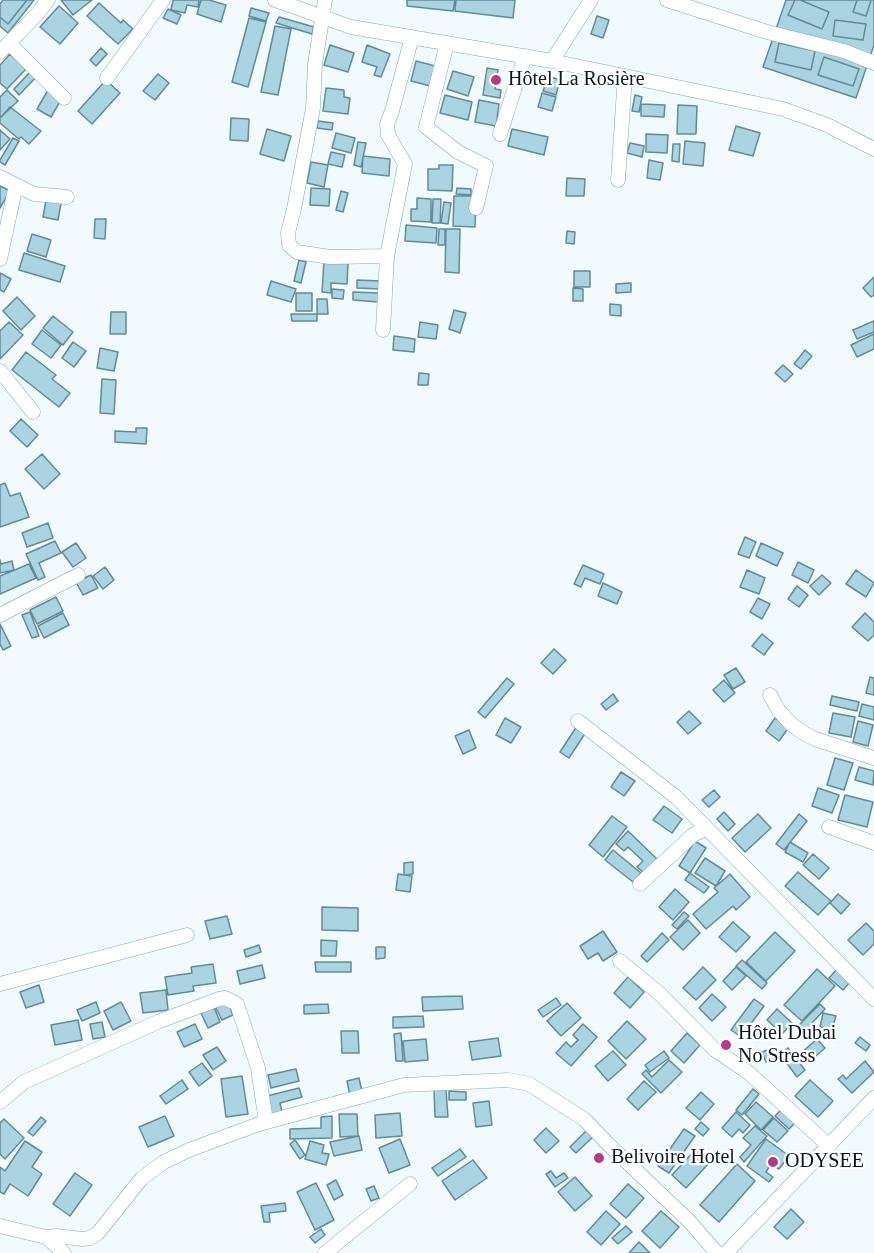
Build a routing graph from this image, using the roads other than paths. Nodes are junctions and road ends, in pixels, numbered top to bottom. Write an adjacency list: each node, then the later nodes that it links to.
1 (48, 0): 10 (street)
2 (163, 0): 15 (street)
3 (274, 0): 7 (street)
4 (326, 0): 7 (street)
5 (591, 0): 12 (street)
6 (667, 0): 13 (street)
7 (322, 17): 8 (street); 24 (street)
8 (412, 37): 9 (street); 24 (street)
9 (447, 43): 11 (street); 23 (street)
10 (5, 48): 16 (street)
11 (525, 56): 12 (street); 17 (street)
12 (552, 61): 14 (street)
13 (874, 63)
14 (625, 76): 18 (street); 20 (street)
15 (107, 78)
16 (64, 98)
17 (500, 134)
18 (874, 149)
19 (0, 177): 21 (street)
20 (618, 180)
21 (16, 185): 22 (street); 25 (street)
22 (67, 197)
23 (476, 208)
24 (387, 256): 26 (street)
25 (0, 259)
26 (383, 330)
27 (0, 371): 28 (street)
28 (33, 412)
29 (78, 575): 30 (street)
30 (0, 615)
31 (770, 695): 33 (street)
32 (578, 721): 35 (street)
33 (874, 758)
34 (829, 827): 36 (street)
35 (706, 830): 37 (street); 41 (street)
36 (874, 843)
37 (640, 884)
38 (187, 935): 40 (street)
39 (620, 961): 45 (street)
40 (0, 984)
41 (874, 999)
42 (874, 1098): 45 (street)
43 (0, 1102): 44 (street)
44 (266, 1122): 48 (street); 51 (street)
45 (828, 1144): 52 (street)
46 (410, 1184): 50 (street)
47 (0, 1226): 48 (street)
48 (46, 1238): 49 (street)
49 (64, 1253)
50 (325, 1253)
51 (717, 1253)
52 (726, 1253)

